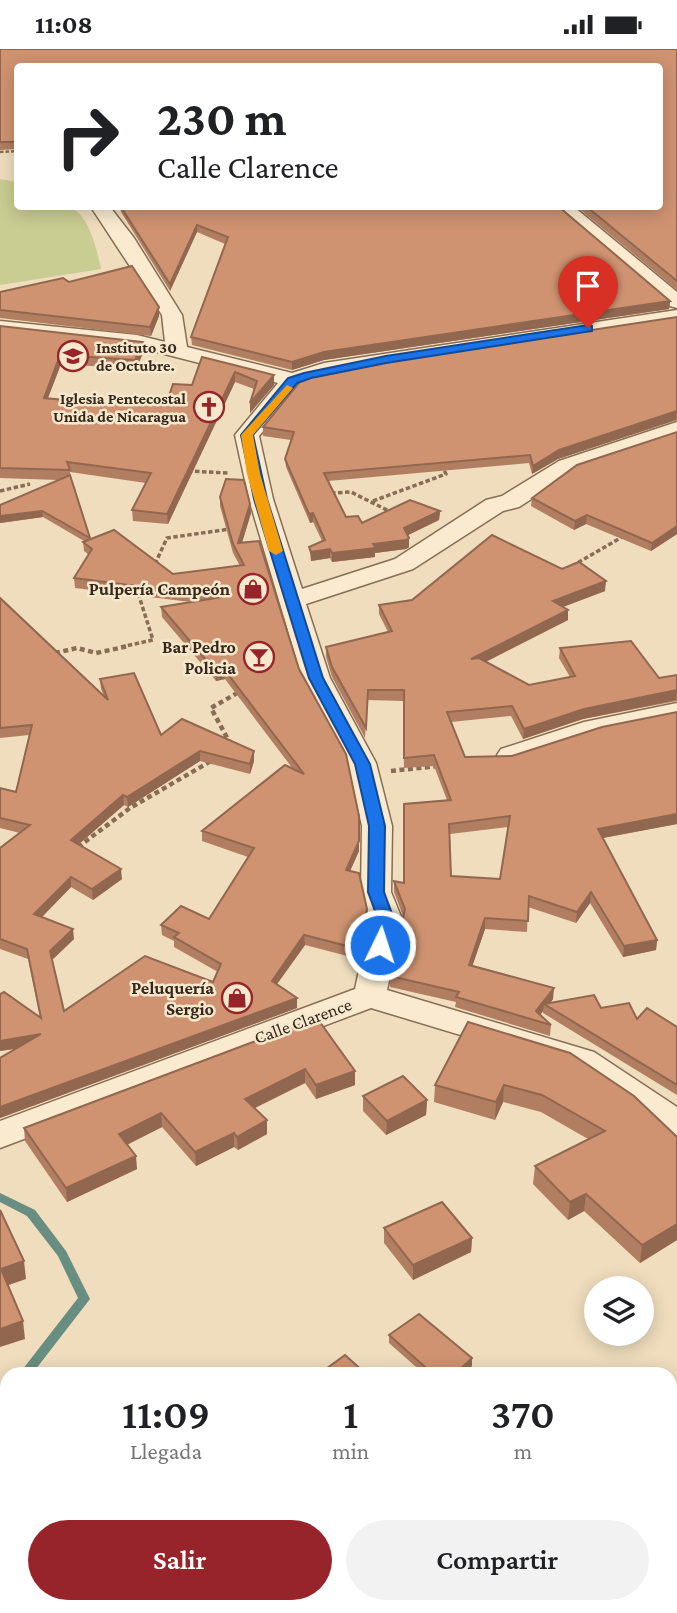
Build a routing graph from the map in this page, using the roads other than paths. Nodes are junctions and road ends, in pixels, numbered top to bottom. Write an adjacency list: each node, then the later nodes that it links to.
1 (102, 210): 6 (street)
2 (567, 210): 3 (street)
3 (677, 302)
4 (677, 316): 7 (street)
5 (0, 327): 6 (street)
6 (177, 349): 7 (street)
7 (293, 380): 10 (street, Calle Clarence)
8 (677, 429): 9 (street)
9 (510, 502): 10 (street); 10 (street)
10 (293, 606): 13 (street, Calle Clarence)
11 (677, 711): 12 (street)
12 (511, 755)
13 (370, 996): 14 (street); 15 (street, Calle Clarence)
14 (677, 1124)
15 (0, 1135)

